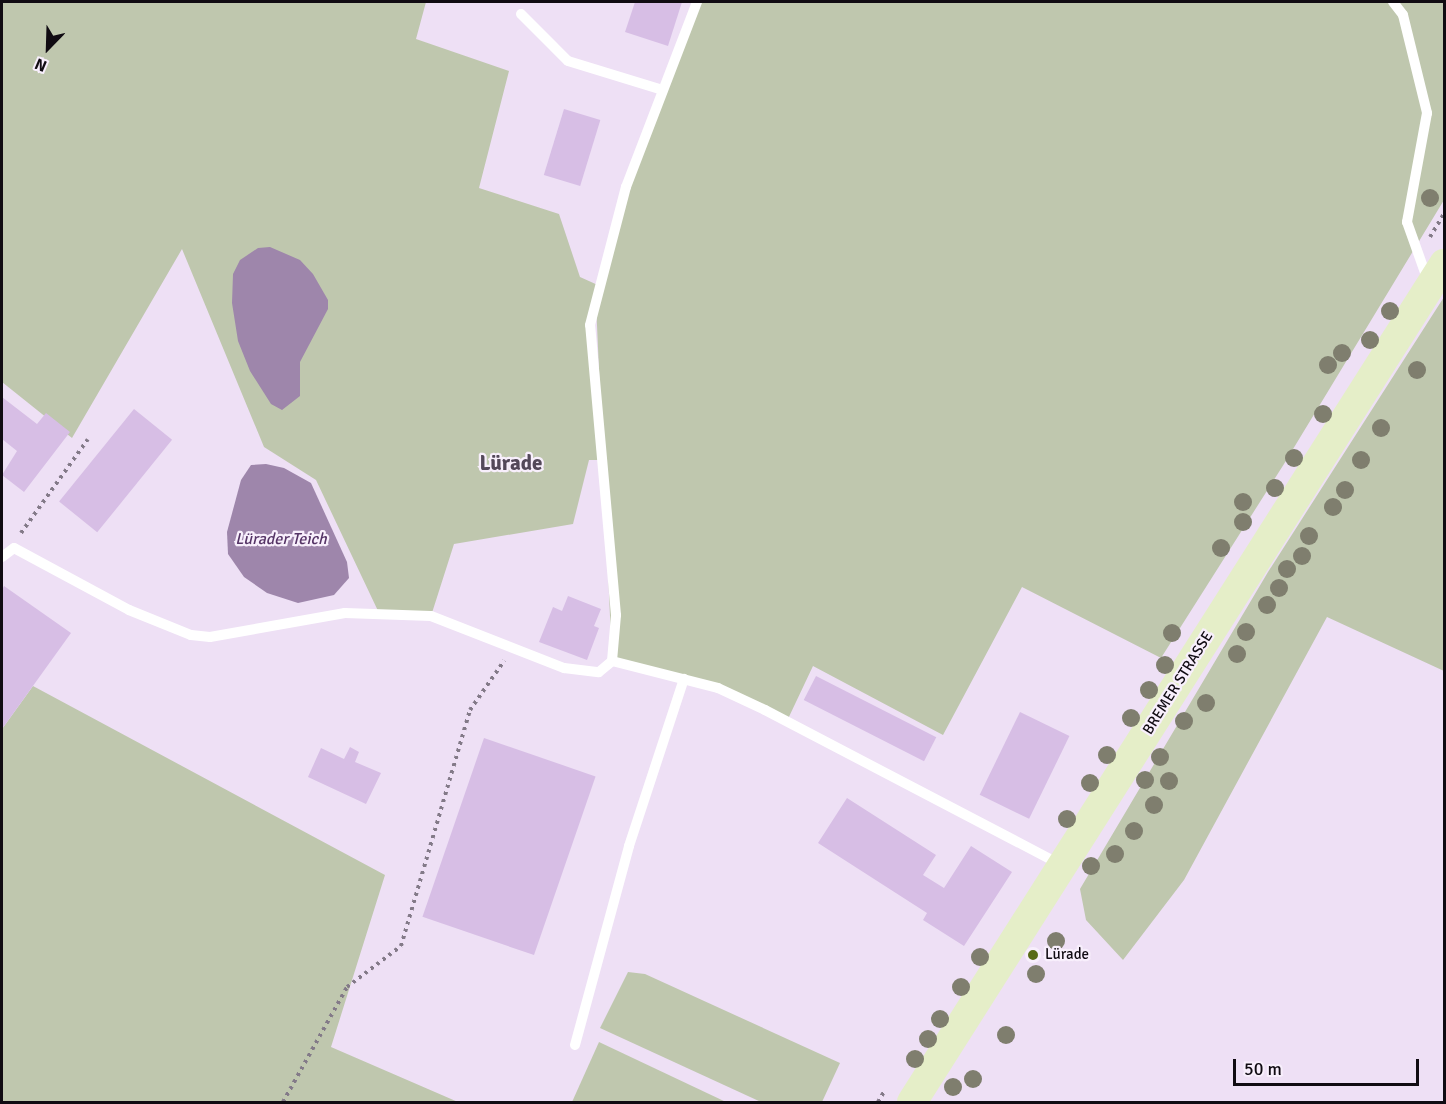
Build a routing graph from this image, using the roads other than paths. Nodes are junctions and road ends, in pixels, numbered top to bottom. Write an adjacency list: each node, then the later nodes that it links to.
1 (697, 2): 4 (lane)
2 (1393, 2): 5 (lane)
3 (521, 14): 4 (lane)
4 (663, 90): 7 (lane)
5 (1437, 276): 9 (main road, BREMER STRASSE)
6 (2, 557): 7 (lane)
7 (612, 661): 8 (lane)
8 (684, 679): 9 (lane); 10 (lane)
9 (1062, 866): 11 (main road, BREMER STRASSE)
10 (575, 1045)
11 (912, 1102)

